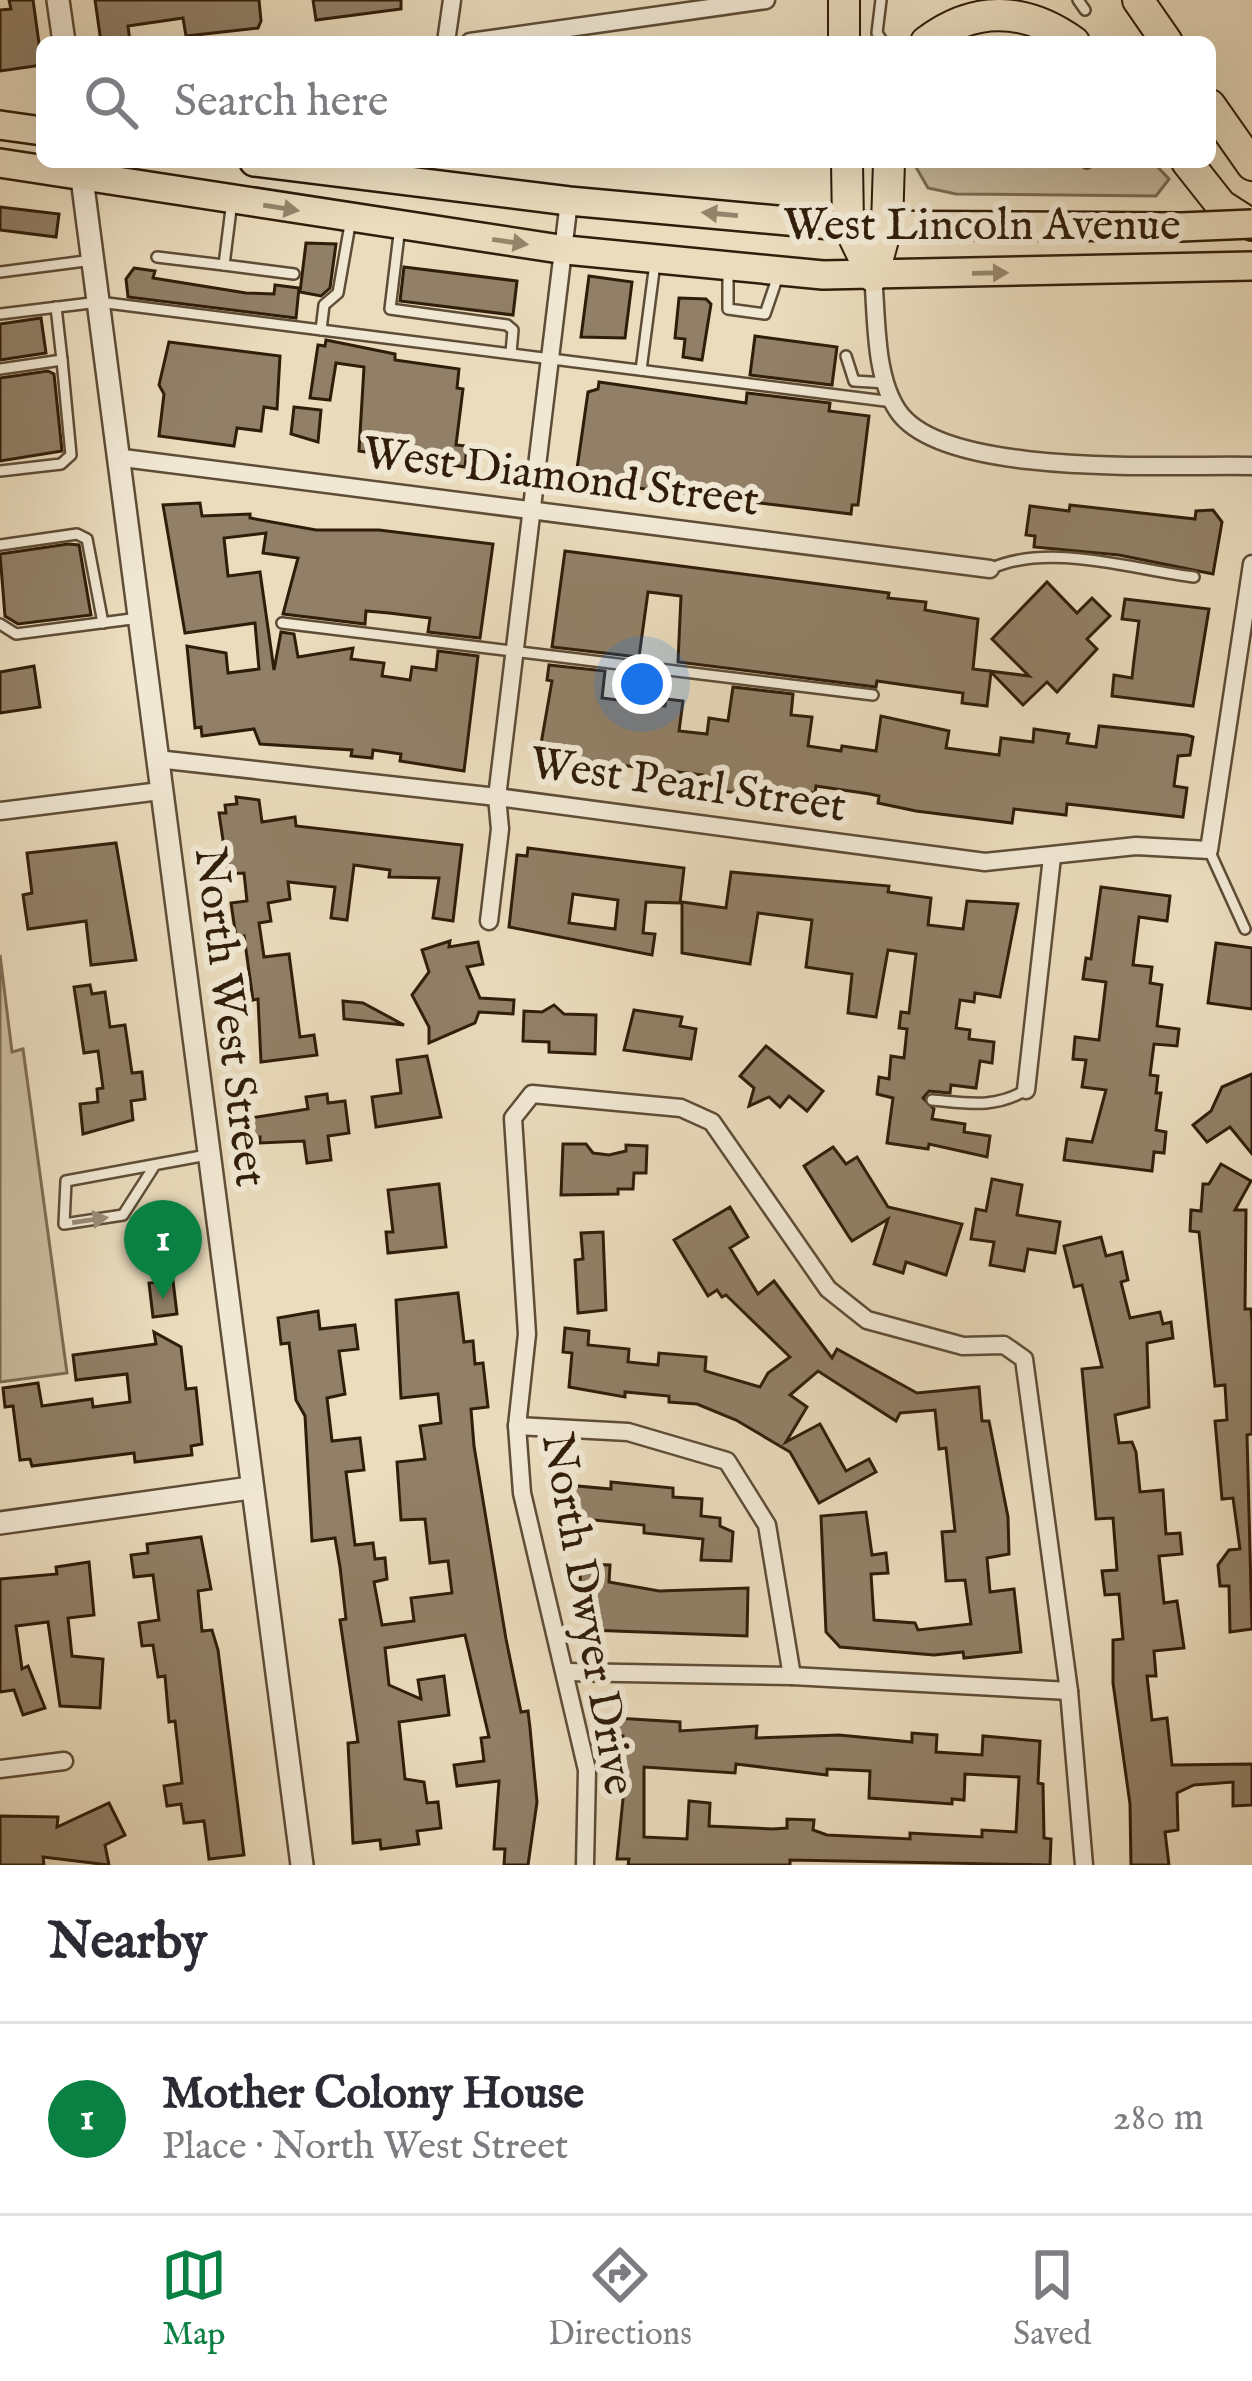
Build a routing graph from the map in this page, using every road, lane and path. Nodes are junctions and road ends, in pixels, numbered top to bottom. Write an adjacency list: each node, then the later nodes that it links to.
1 (58, 0): 7 (street)
2 (452, 0): 8 (street)
3 (766, 0): 9 (street)
4 (844, 0): 10 (highway)
5 (880, 0): 11 (lane)
6 (1138, 0): 14 (highway)
7 (63, 36)
8 (447, 36)
9 (512, 36)
10 (844, 36)
11 (880, 36)
12 (938, 36): 13 (highway)
13 (1064, 36)
14 (1162, 36)
15 (1216, 113): 19 (highway)
16 (0, 125): 17 (main road)
17 (36, 130)
18 (0, 164): 20 (main road, West Lincoln Avenue)
19 (1252, 165)
20 (36, 167)
21 (302, 168): 27 (main road, West Lincoln Avenue)
22 (847, 168): 29 (highway)
23 (889, 168): 30 (highway)
24 (1192, 168): 31 (highway)
25 (81, 170): 26 (main road, West Lincoln Avenue); 36 (street, North West Street)
26 (232, 201): 28 (main road, West Lincoln Avenue, one-way to 28); 38 (lane)
27 (569, 201): 29 (main road, West Lincoln Avenue, one-way to 27); 33 (street)
28 (351, 219): 32 (main road, West Lincoln Avenue); 47 (lane)
29 (848, 225): 30 (main road, West Lincoln Avenue); 43 (highway)
30 (887, 225): 31 (main road, West Lincoln Avenue, bridge); 43 (highway)
31 (1252, 225)
32 (400, 226): 33 (main road, West Lincoln Avenue, one-way to 33); 48 (lane)
33 (566, 250): 35 (main road, West Lincoln Avenue); 50 (street)
34 (157, 257): 38 (lane)
35 (656, 257): 37 (main road, West Lincoln Avenue); 53 (lane)
36 (93, 260): 41 (lane); 44 (street, North West Street)
37 (728, 263): 40 (main road, West Lincoln Avenue); 40 (lane)
38 (224, 265): 42 (lane)
39 (1252, 266): 43 (main road, West Lincoln Avenue, one-way to 39)
40 (780, 269): 43 (main road, West Lincoln Avenue)
41 (0, 272)
42 (295, 274)
43 (873, 276): 54 (street)
44 (99, 302): 45 (lane); 47 (lane); 56 (street, North West Street)
45 (56, 307): 46 (lane); 51 (lane)
46 (0, 314)
47 (321, 330): 48 (lane)
48 (511, 353): 50 (lane)
49 (846, 356): 54 (lane)
50 (551, 359): 53 (lane); 59 (street)
51 (62, 360): 52 (lane); 58 (lane)
52 (0, 369)
53 (641, 370): 55 (lane)
54 (887, 383): 55 (street)
55 (893, 402): 57 (street)
56 (122, 458): 59 (street, West Diamond Street); 64 (street, North West Street)
57 (1252, 466)
58 (0, 471)
59 (530, 511): 62 (street, West Diamond Street); 68 (street)
60 (0, 545): 65 (lane)
61 (1252, 564): 74 (street)
62 (989, 568): 63 (lane)
63 (1194, 577)
64 (141, 618): 65 (lane); 70 (street, North West Street)
65 (103, 622): 67 (lane)
66 (282, 623): 68 (lane)
67 (0, 624)
68 (514, 656): 69 (lane); 72 (street)
69 (873, 695)
70 (157, 759): 71 (street, North West Street); 72 (street, West Pearl Street)
71 (160, 791): 73 (street); 80 (street, North West Street)
72 (497, 797): 75 (street, West Pearl Street); 76 (street)
73 (0, 811)
74 (1209, 850): 75 (street, West Pearl Street); 77 (lane)
75 (1052, 856): 78 (street)
76 (489, 921)
77 (1245, 929)
78 (1026, 1090): 79 (lane)
79 (932, 1100)
80 (208, 1155): 81 (lane); 83 (street, North West Street)
81 (155, 1165): 81 (lane, one-way to 81)
82 (517, 1426): 85 (street, North Dwyer Drive); 86 (street); 87 (street, North Dwyer Drive)
83 (250, 1488): 84 (street); 90 (street, North West Street)
84 (0, 1523)
85 (566, 1672): 86 (street); 91 (street, North Dwyer Drive)
86 (792, 1676): 87 (street)
87 (1070, 1691): 92 (street)
88 (64, 1761): 89 (street)
89 (0, 1769)
90 (302, 1865)
91 (585, 1865)
92 (1084, 1865)

